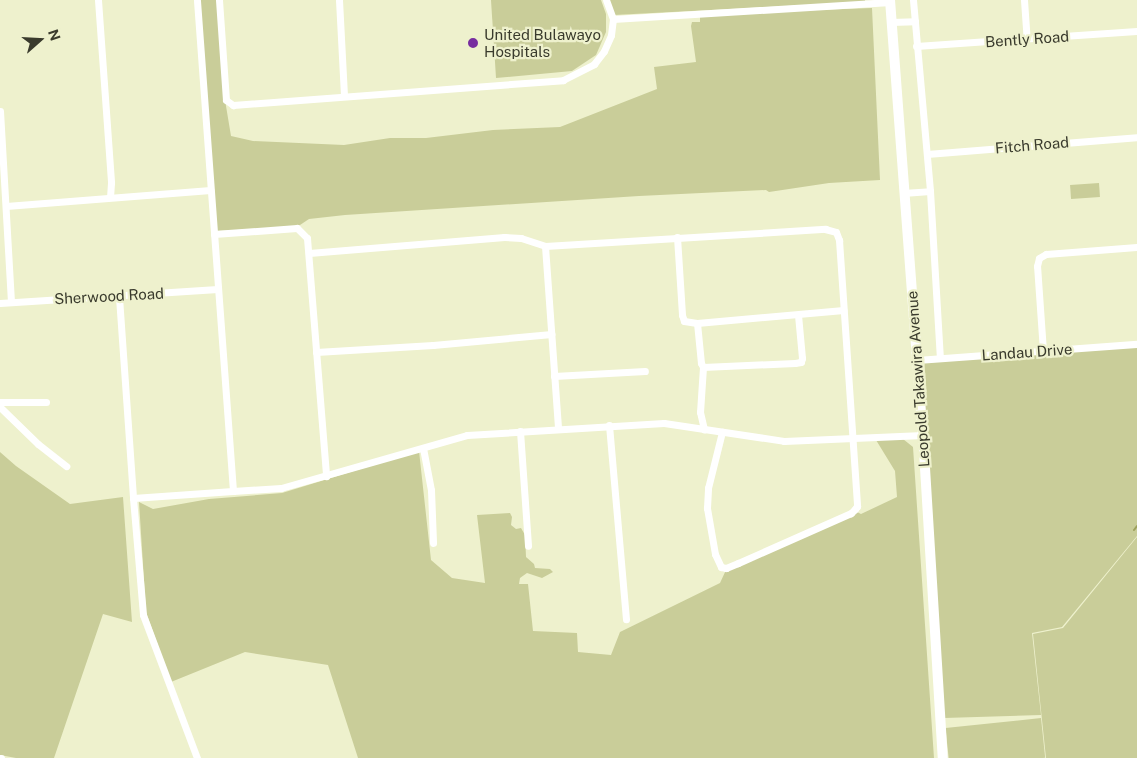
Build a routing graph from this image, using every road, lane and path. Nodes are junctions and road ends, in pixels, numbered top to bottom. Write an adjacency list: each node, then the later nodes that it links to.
1 (98, 0): 22 (street)
2 (197, 0): 19 (street)
3 (219, 0): 15 (street)
4 (339, 0): 15 (street)
5 (606, 0): 9 (street)
6 (913, 0): 10 (street)
7 (1024, 0): 13 (street)
8 (890, 1): 9 (street); 11 (highway, Leopold Takawira Avenue)
9 (614, 19): 15 (street)
10 (914, 21): 11 (street); 14 (street)
11 (891, 22): 21 (highway, Leopold Takawira Avenue)
12 (1137, 31): 13 (street, Bently Road)
13 (1027, 39): 14 (street, Bently Road)
14 (916, 46): 18 (street)
15 (344, 96)
16 (0, 111): 23 (street)
17 (1137, 137): 18 (street, Fitch Road)
18 (926, 154): 20 (street)
19 (210, 190): 22 (street); 24 (street)
20 (930, 191): 21 (street); 40 (street)
21 (903, 193): 41 (highway, Leopold Takawira Avenue)
22 (110, 196): 23 (street)
23 (6, 206): 31 (street)
24 (214, 234): 28 (street); 29 (street)
25 (677, 237): 26 (street); 33 (street); 35 (street)
26 (545, 246): 28 (street); 36 (street)
27 (1137, 247): 39 (street)
28 (309, 253): 38 (street)
29 (218, 289): 30 (street, Sherwood Road); 60 (street)
30 (119, 297): 31 (street, Sherwood Road); 61 (street)
31 (11, 302): 32 (street, Sherwood Road)
32 (0, 303)
33 (843, 310): 34 (street); 56 (street)
34 (798, 315): 35 (street); 42 (street)
35 (697, 323): 42 (street)
36 (552, 334): 38 (street); 44 (street)
37 (1137, 344): 39 (street, Landau Drive)
38 (316, 352): 59 (street)
39 (1044, 352): 40 (street, Landau Drive)
40 (940, 358): 41 (street, Landau Drive)
41 (917, 360): 55 (highway, Leopold Takawira Avenue)
42 (704, 367): 48 (street)
43 (645, 371): 44 (street)
44 (554, 376): 50 (street)
45 (0, 402): 46 (street)
46 (46, 402)
47 (0, 407): 58 (street)
48 (700, 412): 51 (street); 52 (street)
49 (609, 426): 50 (street); 51 (street); 64 (street)
50 (558, 428): 53 (street)
51 (694, 428): 52 (street)
52 (704, 430): 54 (street)
53 (520, 431): 57 (street); 63 (street)
54 (722, 432): 56 (street); 56 (street)
55 (923, 435): 56 (street); 66 (highway, Leopold Takawira Avenue)
56 (853, 439)
57 (423, 448): 59 (street); 62 (street)
58 (66, 466)
59 (326, 476): 60 (street)
60 (233, 491): 61 (street)
61 (133, 498): 65 (street)
62 (433, 543)
63 (528, 546)
64 (626, 619)
65 (197, 758)
66 (942, 758)

